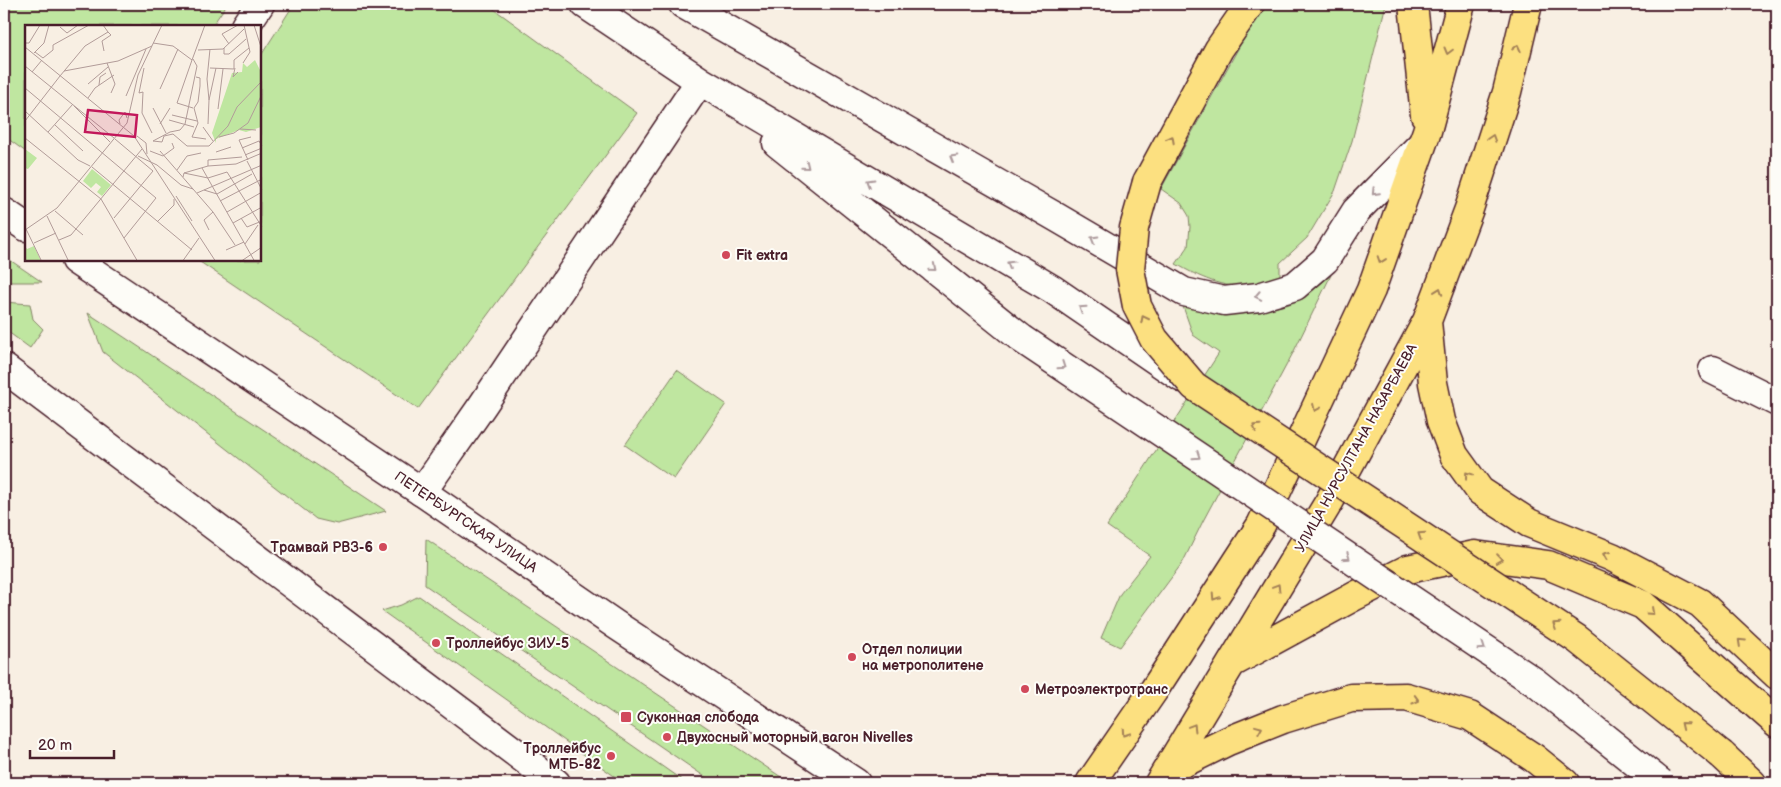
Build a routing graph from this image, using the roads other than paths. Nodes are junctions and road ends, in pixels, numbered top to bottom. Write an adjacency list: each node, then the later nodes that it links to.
1 (260, 4): 8 (main road)
2 (585, 4): 9 (main road)
3 (683, 4): 10 (main road, one-way to 3)
4 (1250, 4): 17 (main road, one-way to 4, bridge)
5 (1413, 4): 10 (main road)
6 (1461, 4): 10 (main road, one-way to 10)
7 (1528, 4): 14 (main road, УЛИЦА НУРСУЛТАНА НАЗАРБАЕВА, one-way to 7)
8 (246, 25)
9 (700, 81): 17 (main road, one-way to 9, bridge); 19 (main road); 28 (main road, one-way to 28, bridge)
10 (1424, 138): 26 (main road, one-way to 26)
11 (4, 212): 12 (main road)
12 (25, 226)
13 (85, 263): 19 (main road, ПЕТЕРБУРГСКАЯ УЛИЦА)
14 (1428, 321): 20 (main road, УЛИЦА НУРСУЛТАНА НАЗАРБАЕВА, one-way to 14); 21 (main road, one-way to 14)
15 (4, 368): 24 (main road)
16 (1713, 370): 18 (main road)
17 (1194, 386): 29 (main road, one-way to 17, bridge)
18 (1777, 402)
19 (422, 492): 25 (main road, ПЕТЕРБУРГСКАЯ УЛИЦА)
20 (1231, 664): 22 (main road, one-way to 22); 23 (main road, УЛИЦА НУРСУЛТАНА НАЗАРБАЕВА, one-way to 20)
21 (1777, 675)
22 (1777, 723)
23 (1163, 777): 27 (main road, one-way to 27)
24 (556, 783)
25 (856, 783)
26 (1090, 783)
27 (1565, 783)
28 (1661, 783)
29 (1752, 783)

